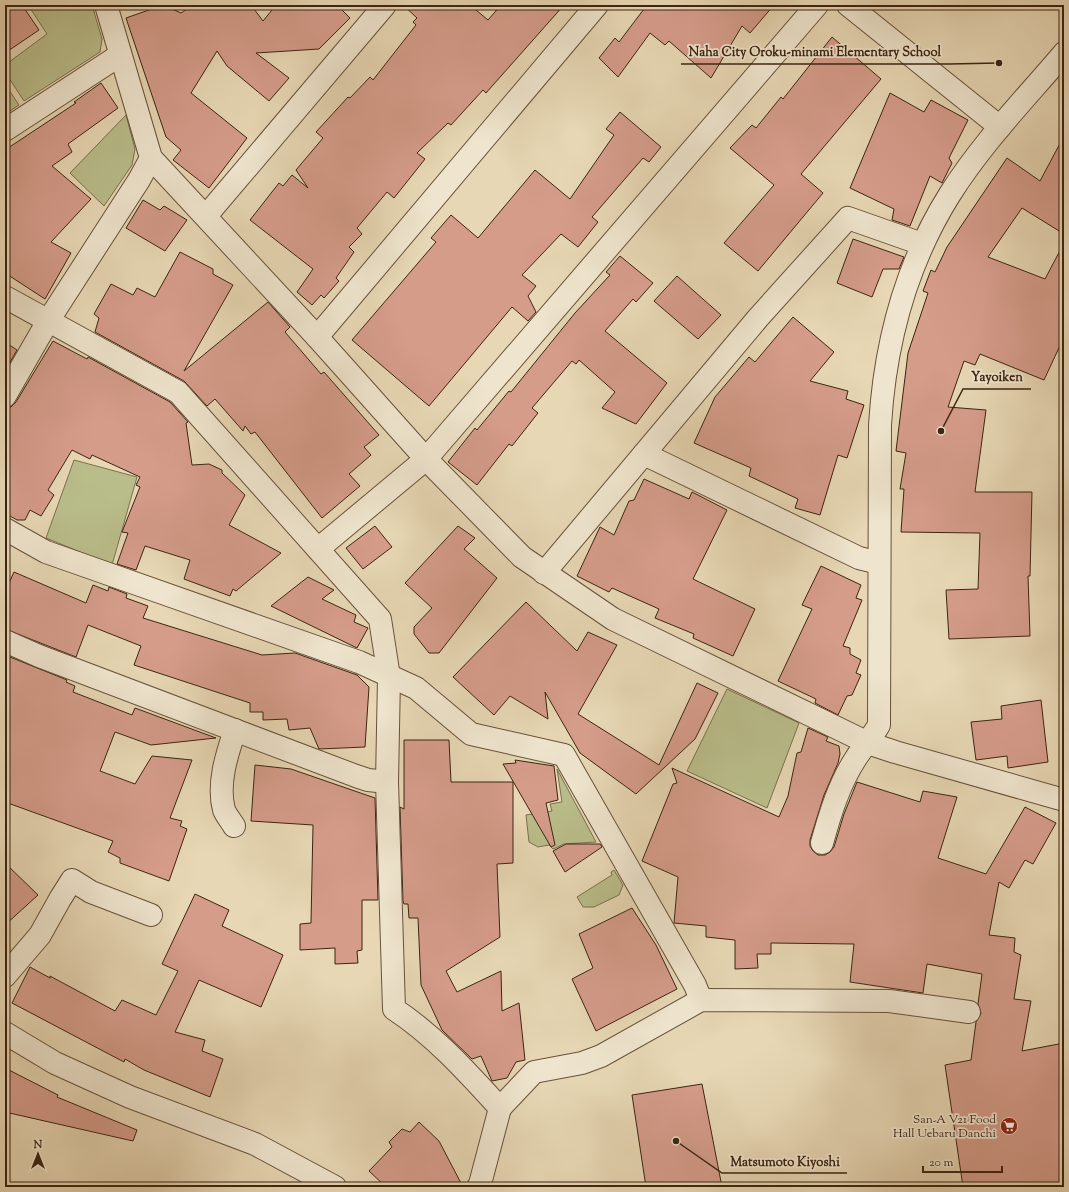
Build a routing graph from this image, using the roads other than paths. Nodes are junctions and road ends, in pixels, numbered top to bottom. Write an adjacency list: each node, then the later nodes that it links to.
1 (107, 5): 7 (street)
2 (385, 5): 11 (street)
3 (597, 5): 15 (street)
4 (817, 5): 18 (street)
5 (848, 5): 8 (street)
6 (1064, 53): 8 (street)
7 (120, 54): 9 (street); 10 (street)
8 (1000, 127): 12 (street)
9 (5, 130)
10 (151, 158): 11 (street); 14 (street)
11 (206, 216): 15 (street)
12 (922, 244): 17 (street); 21 (street)
13 (5, 297): 14 (street)
14 (48, 321): 16 (street); 20 (street)
15 (317, 337): 18 (street)
16 (5, 396)
17 (644, 454): 21 (street); 22 (street)
18 (426, 459): 20 (street); 22 (street)
19 (5, 529): 24 (street)
20 (318, 550): 24 (street)
21 (879, 563): 26 (street)
22 (544, 573): 26 (street)
23 (5, 641): 25 (street)
24 (389, 677): 27 (street); 33 (street)
25 (235, 730): 27 (street); 29 (street)
26 (868, 743): 28 (street); 30 (street)
27 (387, 782): 36 (street)
28 (1064, 800)
29 (234, 826)
30 (822, 843)
31 (151, 915): 32 (street)
32 (5, 976)
33 (701, 1000): 34 (street); 36 (street)
34 (969, 1012)
35 (5, 1033): 37 (street)
36 (500, 1108): 38 (street)
37 (335, 1187)
38 (478, 1187)

